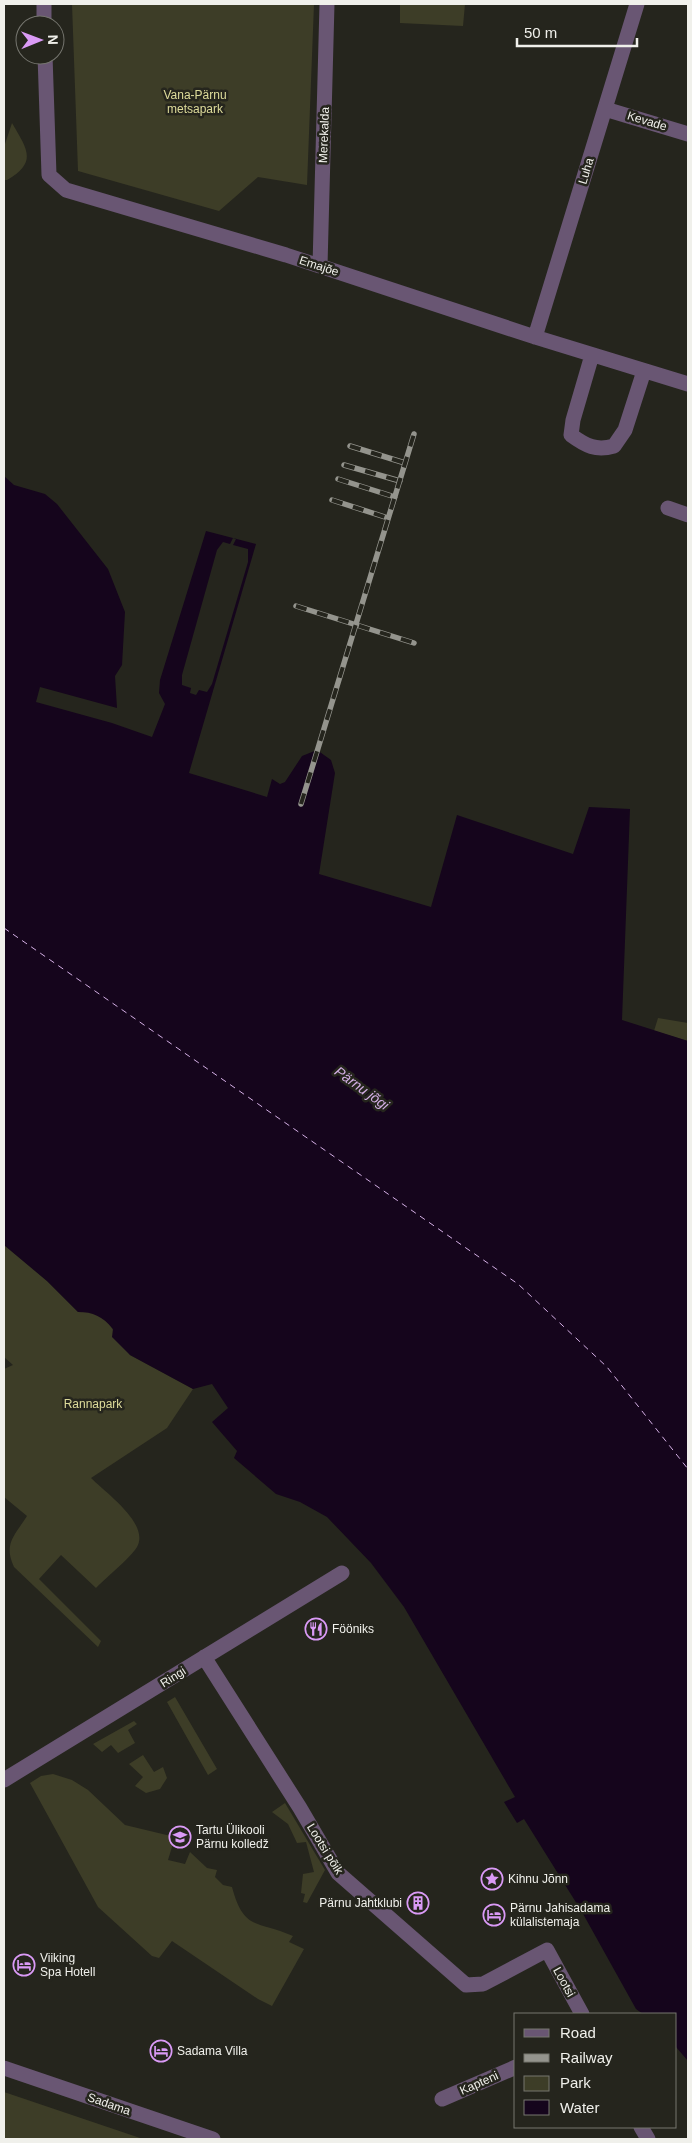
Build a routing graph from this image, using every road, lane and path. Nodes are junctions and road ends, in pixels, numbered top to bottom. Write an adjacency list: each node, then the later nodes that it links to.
1 (328, 4): 6 (street, Merekalda)
2 (637, 4): 4 (street, Luha)
3 (45, 65): 6 (street, Emajõe)
4 (605, 108): 5 (street, Kevade); 7 (street, Luha)
5 (688, 134)
6 (320, 266): 7 (street, Emajõe)
7 (535, 337): 8 (street, Emajõe)
8 (592, 356): 9 (street, Emajõe); 9 (street)
9 (644, 371): 10 (street, Emajõe)
10 (688, 384)
11 (668, 508): 12 (street)
12 (688, 515)
13 (342, 1573): 14 (street, Ringi)
14 (204, 1658): 15 (street, Ringi); 16 (street, Lootsi põik)
15 (4, 1780)
16 (547, 1950): 17 (street, Lootsi)
17 (581, 2013)
18 (4, 2068): 22 (street, Sadama)
19 (514, 2068): 20 (street, Kapteni)
20 (442, 2099)
21 (642, 2128): 23 (street)
22 (214, 2139)
23 (648, 2139)

